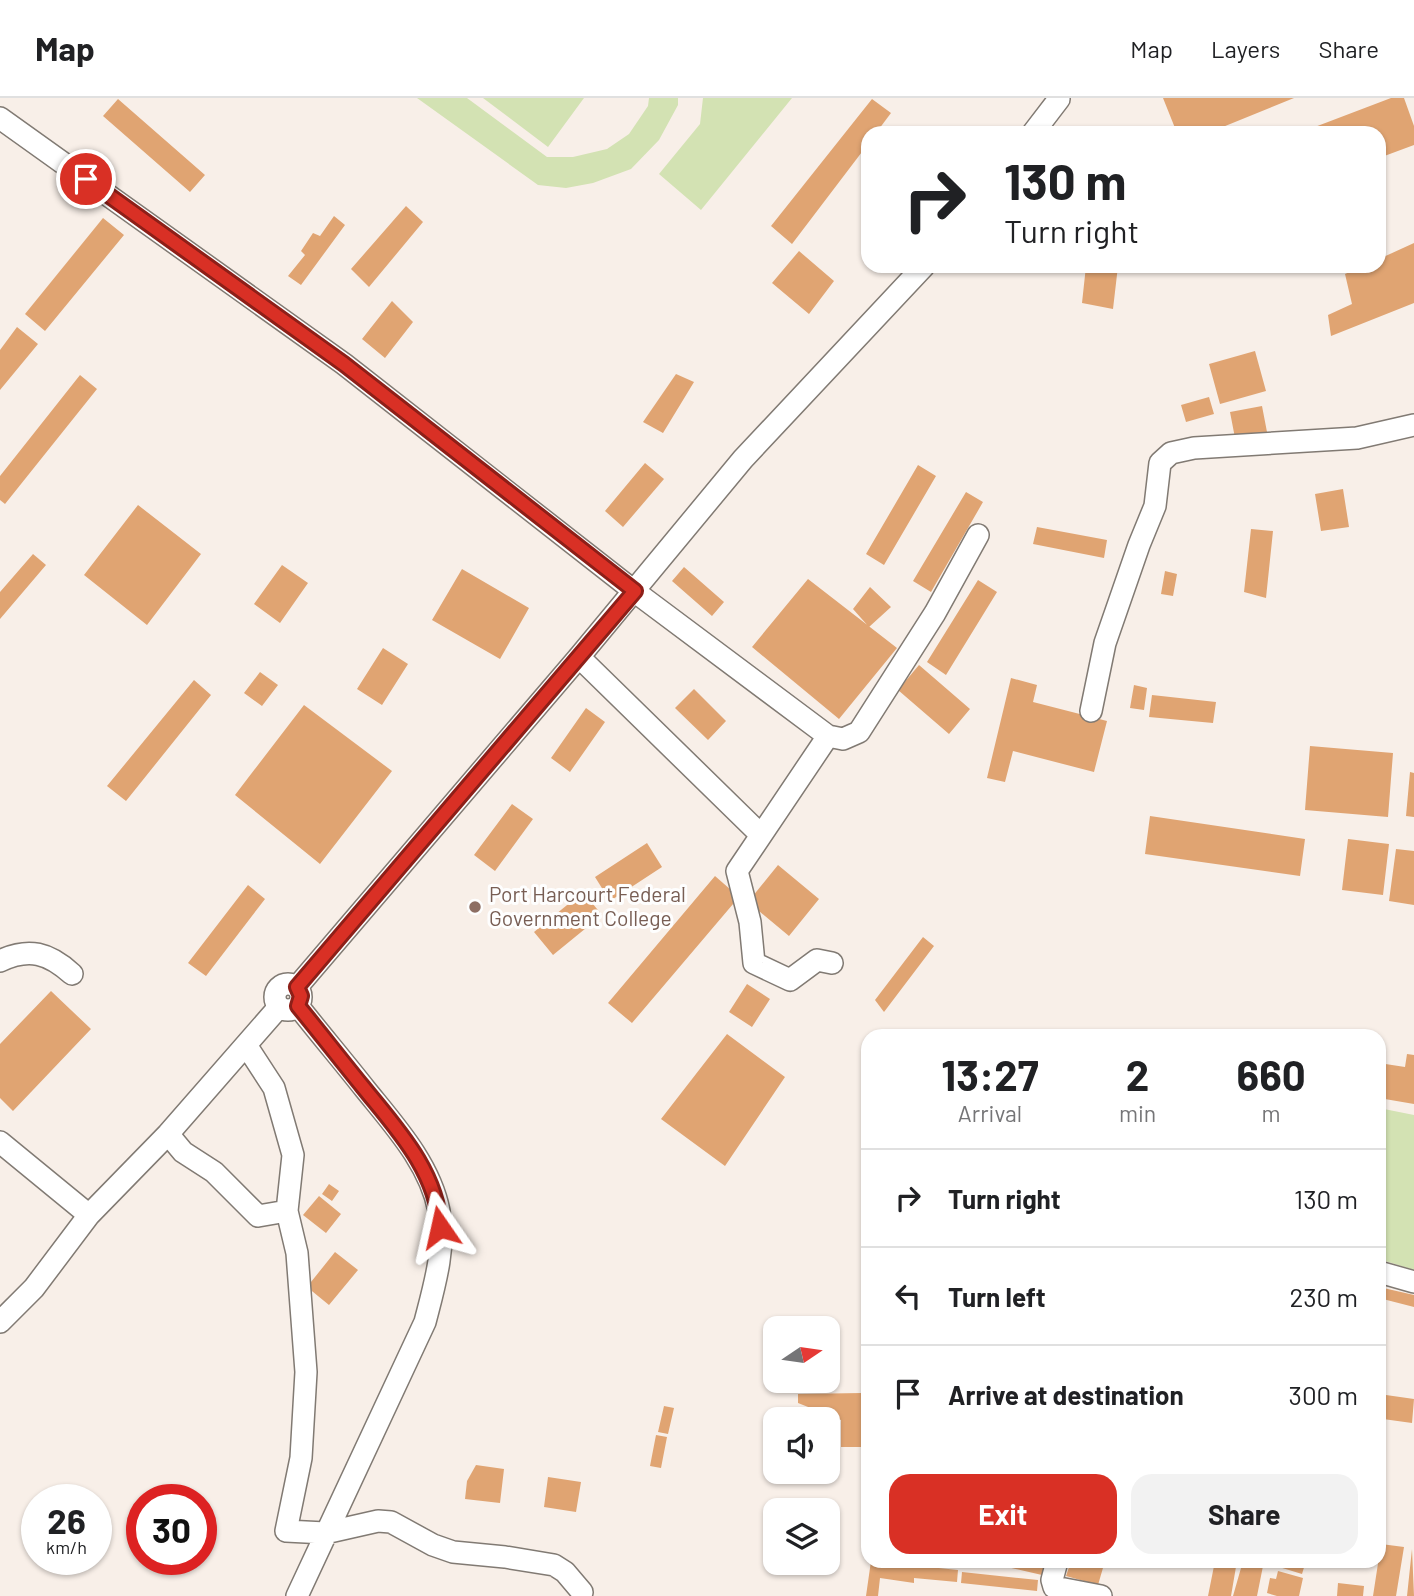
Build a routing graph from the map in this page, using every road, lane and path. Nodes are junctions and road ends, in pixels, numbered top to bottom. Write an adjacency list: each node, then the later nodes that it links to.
1 (1059, 99): 3 (street)
2 (0, 118): 7 (street)
3 (1038, 126)
4 (917, 273): 7 (street)
5 (1414, 425): 9 (street)
6 (978, 535): 10 (street)
7 (635, 591): 8 (street); 10 (street)
8 (579, 657): 11 (street); 15 (street)
9 (1091, 711)
10 (828, 736): 11 (street)
11 (761, 835): 13 (street)
12 (0, 961): 14 (street)
13 (832, 963)
14 (72, 974)
15 (291, 1000): 16 (street); 24 (street)
16 (246, 1045): 17 (street); 19 (street)
17 (168, 1134): 19 (street); 20 (street)
18 (0, 1142): 20 (street)
19 (288, 1211): 24 (street)
20 (89, 1215): 23 (street)
21 (1386, 1274): 22 (street)
22 (1414, 1282)
23 (0, 1322)
24 (325, 1533): 26 (street); 27 (street)
25 (1055, 1568): 28 (street)
26 (582, 1592)
27 (297, 1596)
28 (1101, 1596)

